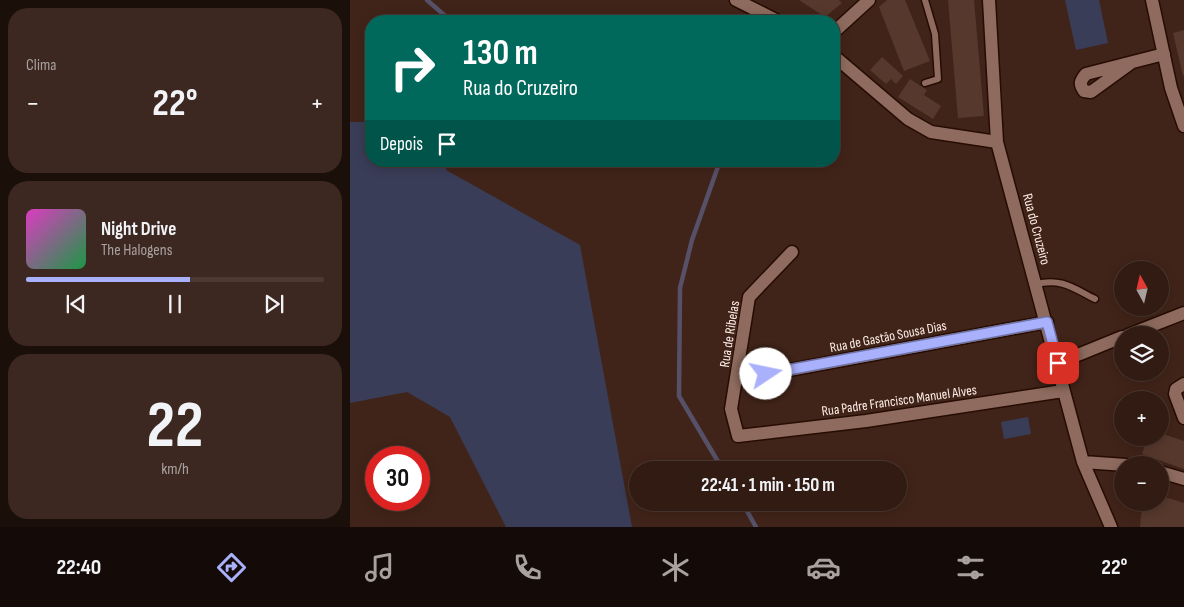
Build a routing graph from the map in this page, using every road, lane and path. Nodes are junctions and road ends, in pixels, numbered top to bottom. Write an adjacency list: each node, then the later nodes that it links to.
1 (736, 0): 6 (street)
2 (869, 0): 8 (street)
3 (924, 0): 12 (lane)
4 (989, 0): 14 (street, Rua do Cruzeiro)
5 (1152, 0): 9 (street)
6 (755, 3): 7 (street)
7 (770, 15)
8 (840, 27)
9 (1164, 54): 11 (street); 13 (street)
10 (840, 61): 14 (street)
11 (1131, 63)
12 (925, 83)
13 (1184, 126)
14 (997, 142): 16 (street, Rua do Cruzeiro)
15 (792, 252): 23 (street, Rua de Ribelas)
16 (1036, 284): 17 (lane); 19 (street, Rua do Cruzeiro)
17 (1095, 299)
18 (1184, 312): 20 (street)
19 (1047, 322): 22 (street, Rua do Cruzeiro); 23 (street, Rua de Gastão Sousa Dias)
20 (1150, 326)
21 (1114, 340): 22 (street)
22 (1058, 363): 25 (street, Rua do Cruzeiro)
23 (738, 371): 27 (street, Rua de Ribelas)
24 (1184, 384): 26 (street)
25 (1063, 391): 27 (street, Rua Padre Francisco Manuel Alves); 28 (street, Rua do Cruzeiro)
26 (1184, 418)
27 (738, 436)
28 (1083, 462): 29 (street); 32 (street, Rua do Cruzeiro)
29 (1114, 464)
30 (1169, 475): 31 (street)
31 (1184, 479)
32 (1111, 527)

